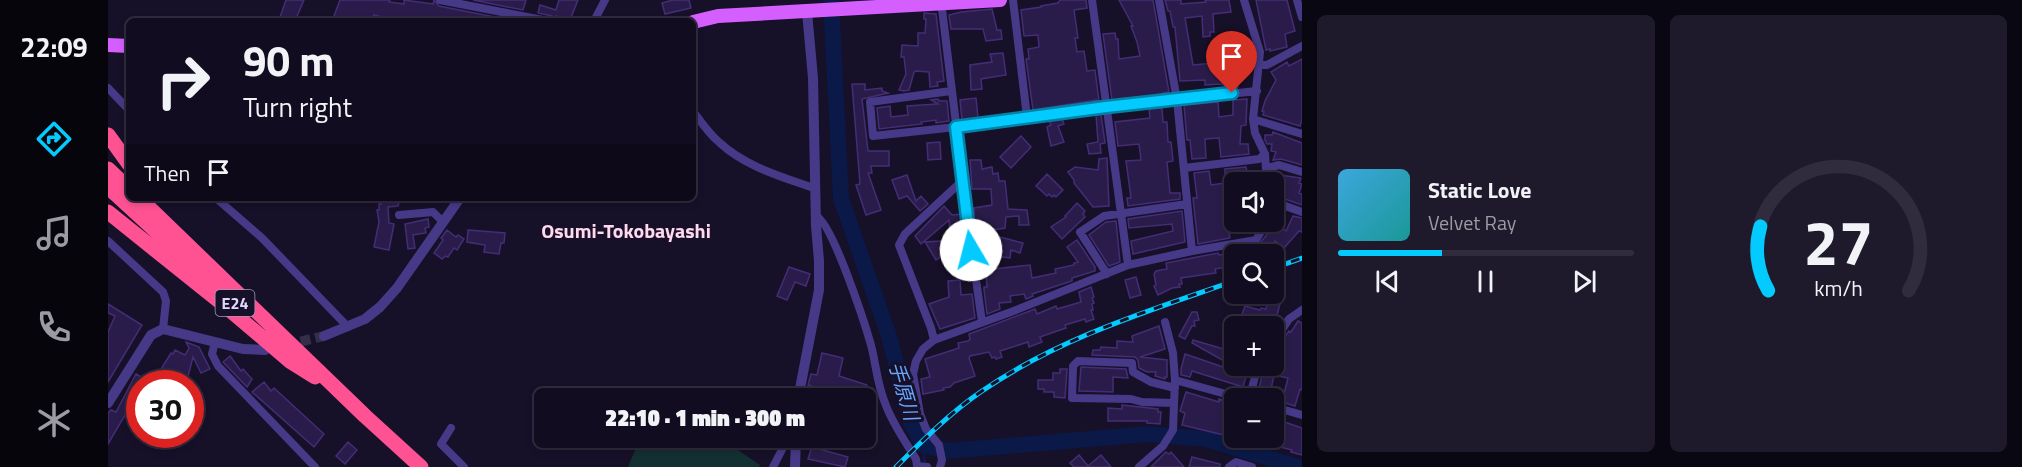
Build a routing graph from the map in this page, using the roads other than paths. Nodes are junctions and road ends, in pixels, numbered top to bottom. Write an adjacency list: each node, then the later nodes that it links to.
1 (441, 0): 13 (street)
2 (605, 0): 14 (street)
3 (1000, 0): 9 (main road)
4 (1013, 0): 29 (street)
5 (1092, 0): 25 (street)
6 (1159, 0): 24 (street)
7 (1244, 0): 19 (street)
8 (1297, 0): 12 (street)
9 (941, 2): 10 (main road); 22 (street)
10 (847, 6): 11 (main road)
11 (812, 12): 15 (main road); 44 (street)
12 (1302, 17)
13 (533, 18)
14 (596, 18)
15 (696, 21)
16 (108, 45): 18 (main road)
17 (1302, 45): 19 (street)
18 (126, 46)
19 (1260, 65): 21 (street)
20 (108, 88): 26 (street)
21 (1257, 91): 24 (street); 30 (street)
22 (951, 92): 31 (street); 31 (street)
23 (108, 96): 27 (street)
24 (1177, 100): 25 (street); 36 (street)
25 (1106, 107): 29 (street); 52 (street)
26 (126, 109)
27 (126, 110)
28 (696, 115): 44 (street)
29 (1027, 117): 31 (street)
30 (1253, 119): 32 (street); 34 (street)
31 (956, 127): 41 (street)
32 (1302, 134)
33 (108, 135): 35 (highway)
34 (1265, 154): 36 (street); 37 (street)
35 (126, 160)
36 (1184, 168): 49 (street)
37 (1267, 168): 39 (street); 40 (street)
38 (108, 169): 42 (highway)
39 (1267, 172)
40 (1302, 172)
41 (962, 181): 64 (street); 70 (street)
42 (126, 186)
43 (108, 187): 73 (highway, E24)
44 (816, 189): 55 (street)
45 (142, 201): 62 (highway, E24)
46 (157, 201): 62 (highway)
47 (219, 201): 66 (street)
48 (458, 201): 56 (street)
49 (1187, 204): 52 (street); 59 (street)
50 (1284, 206): 53 (street)
51 (108, 212): 73 (highway)
52 (1121, 212): 60 (street); 61 (street)
53 (1302, 213)
54 (399, 215): 56 (street)
55 (816, 216): 75 (street); 86 (street)
56 (443, 222): 66 (street)
57 (1261, 232): 59 (street)
58 (108, 241): 68 (street)
59 (1192, 251): 60 (street)
60 (1128, 265): 61 (street)
61 (1107, 274): 64 (street)
62 (236, 291): 81 (highway, E24)
63 (1301, 313): 67 (street)
64 (982, 322): 70 (street)
65 (1165, 322): 74 (street)
66 (348, 327): 69 (street)
67 (1284, 327)
68 (164, 329): 71 (street); 77 (street)
69 (324, 336)
70 (934, 340): 85 (street)
71 (215, 342): 72 (street); 87 (street)
72 (265, 350)
73 (323, 382): 81 (highway, E24)
74 (1175, 384): 76 (street); 78 (street); 78 (street)
75 (800, 388)
76 (1224, 395)
77 (108, 403)
78 (1174, 403): 92 (street)
79 (1284, 410): 80 (street)
80 (1301, 414)
81 (365, 416): 88 (highway, E24)
82 (451, 428): 89 (street)
83 (786, 448): 90 (street)
84 (792, 448): 91 (street)
85 (941, 463)
86 (920, 466)
87 (315, 467)
88 (421, 467)
89 (464, 467)
90 (773, 467)
91 (795, 467)
92 (1139, 467)
93 (1229, 467): 94 (street)
94 (1252, 467)

